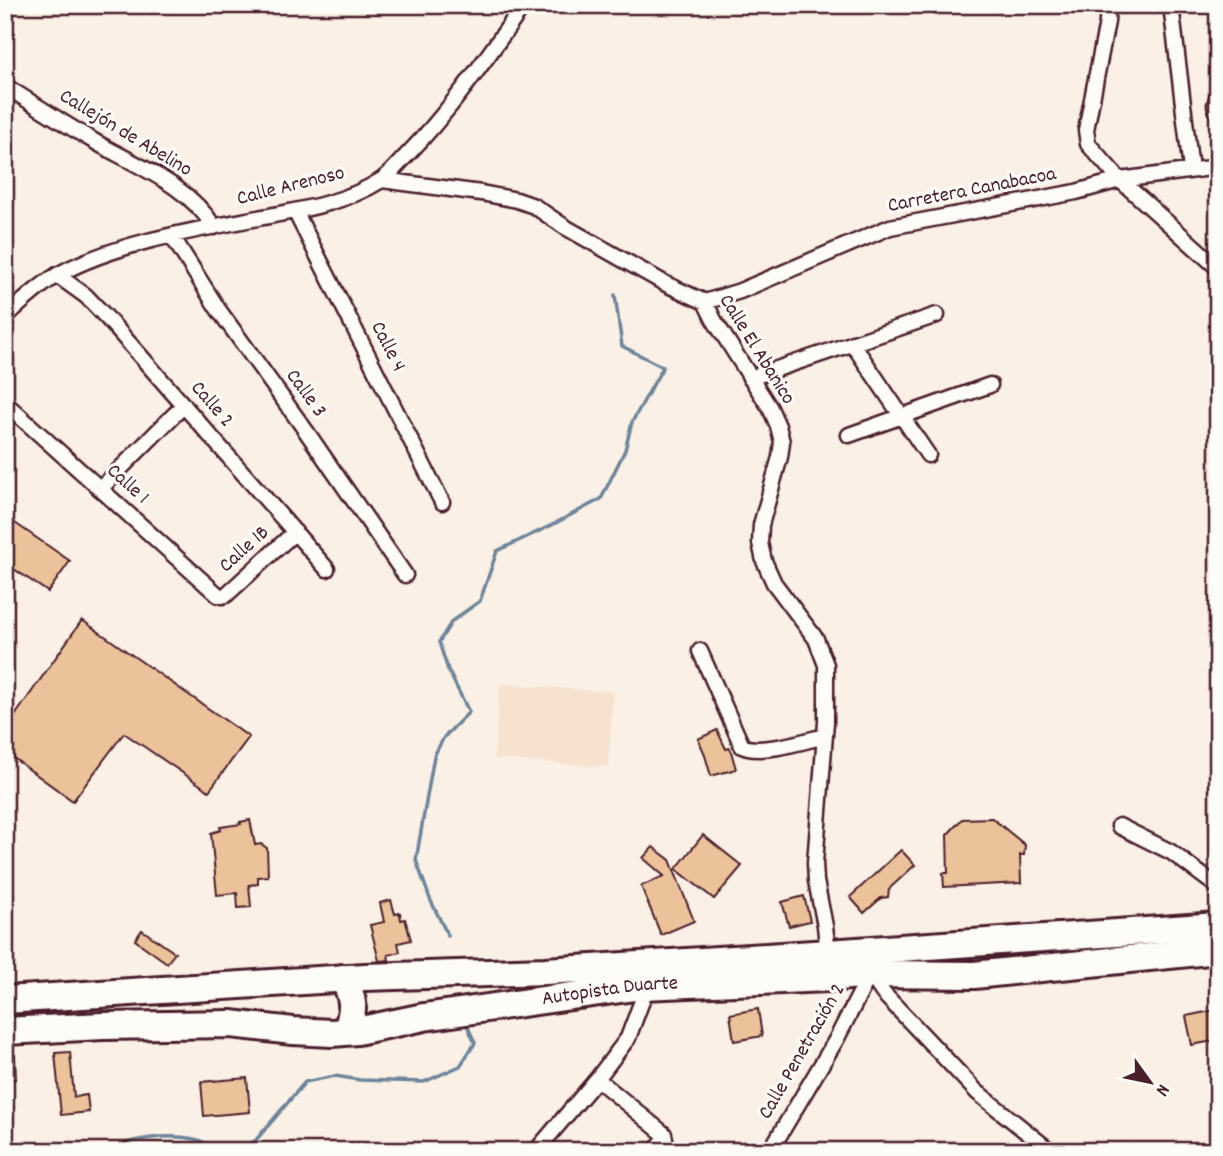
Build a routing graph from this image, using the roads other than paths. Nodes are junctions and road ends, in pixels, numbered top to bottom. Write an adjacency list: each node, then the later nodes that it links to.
1 (524, 5): 9 (street, Calle Arenoso)
2 (1108, 5): 10 (street)
3 (1171, 5): 8 (street)
4 (5, 86): 12 (street, Callejón de Abelino)
5 (1218, 95): 6 (street)
6 (1218, 114)
7 (1218, 167): 8 (street, Carretera Canabacoa)
8 (1191, 170): 10 (street, Carretera Canabacoa)
9 (382, 180): 11 (street, Calle Arenoso); 16 (street, Calle El Abanico)
10 (1120, 180): 14 (street); 16 (street, Carretera Canabacoa)
11 (295, 211): 12 (street, Calle Arenoso); 28 (street, Calle 4)
12 (214, 227): 13 (street, Calle Arenoso)
13 (172, 236): 15 (street, Calle Arenoso); 31 (street, Calle 3)
14 (1218, 268)
15 (57, 275): 18 (street, Calle Arenoso); 23 (street, Calle 2)
16 (705, 302): 20 (street, Calle El Abanico)
17 (937, 315): 19 (street)
18 (5, 317)
19 (852, 343): 20 (street); 24 (street)
20 (750, 378): 34 (street, Calle El Abanico)
21 (990, 384): 24 (street)
22 (5, 403): 27 (street, Calle 1)
23 (184, 405): 27 (street); 29 (street, Calle 2)
24 (901, 416): 25 (street); 26 (street)
25 (849, 435)
26 (928, 455)
27 (100, 489): 32 (street, Calle 1)
28 (442, 502)
29 (295, 532): 30 (street, Calle 2); 32 (street, Calle 1B)
30 (327, 569)
31 (405, 575)
32 (222, 596)
33 (699, 650): 34 (street)
34 (825, 736): 39 (street, Calle El Abanico)
35 (1119, 826): 36 (street)
36 (1218, 887)
37 (1218, 926): 39 (highway, Autopista Duarte)
38 (1218, 950): 40 (highway, Autopista Duarte)
39 (828, 953): 43 (highway, Autopista Duarte)
40 (1056, 967): 41 (highway); 42 (highway, Autopista Duarte)
41 (1218, 967)
42 (870, 974): 44 (highway, Autopista Duarte); 51 (street, Calle Penetración 2); 52 (street)
43 (354, 977): 45 (highway, Autopista Duarte); 46 (highway)
44 (642, 986): 46 (highway, Autopista Duarte); 48 (street)
45 (5, 1000)
46 (356, 1030): 47 (highway, Autopista Duarte)
47 (5, 1031)
48 (597, 1079): 49 (street); 50 (street)
49 (536, 1151)
50 (655, 1151)
51 (770, 1151)
52 (1051, 1151)

